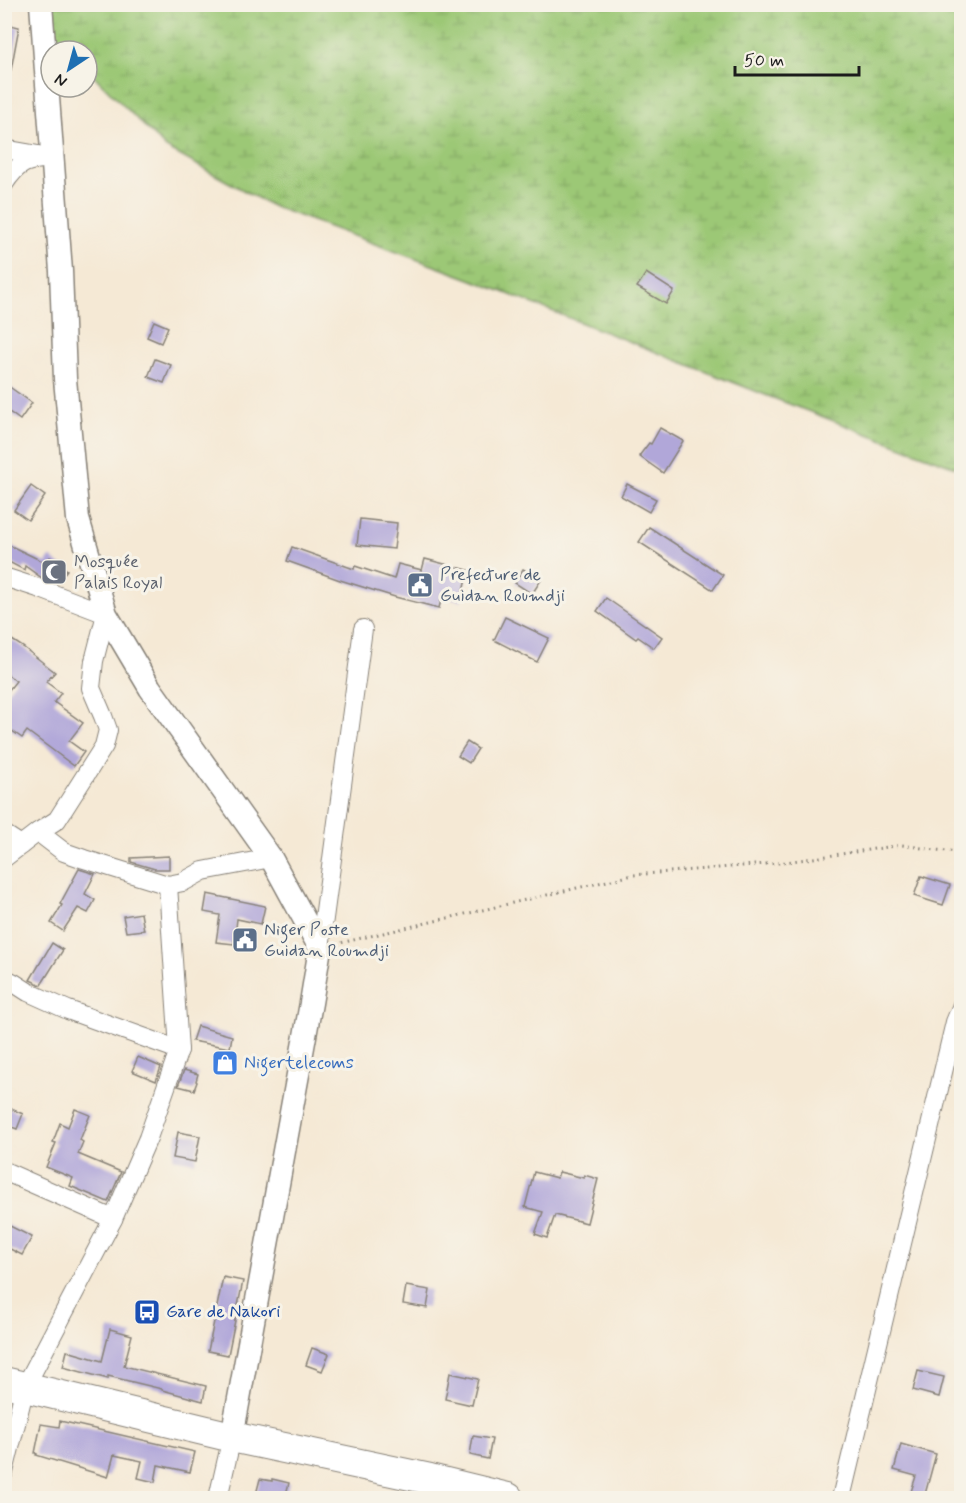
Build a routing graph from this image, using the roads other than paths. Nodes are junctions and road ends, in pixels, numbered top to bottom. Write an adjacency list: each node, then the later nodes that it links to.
1 (41, 4): 3 (street)
2 (4, 149): 3 (street)
3 (53, 158): 4 (street); 6 (street)
4 (4, 184)
5 (4, 577): 6 (street)
6 (106, 614): 8 (street); 12 (street)
7 (363, 628): 14 (street)
8 (38, 832): 10 (street); 13 (street)
9 (4, 834): 10 (street)
10 (21, 845): 11 (street)
11 (4, 858)
12 (272, 858): 13 (street); 14 (street)
13 (168, 885): 17 (street)
14 (320, 948): 21 (street)
15 (4, 978): 17 (street)
16 (962, 1005): 26 (street)
17 (179, 1050): 19 (street)
18 (4, 1171): 19 (street)
19 (113, 1219): 20 (street)
20 (15, 1385): 21 (highway); 22 (street)
21 (232, 1437): 23 (highway); 24 (street)
22 (4, 1472)
23 (427, 1489): 25 (highway)
24 (218, 1498)
25 (508, 1498)
26 (841, 1498)

